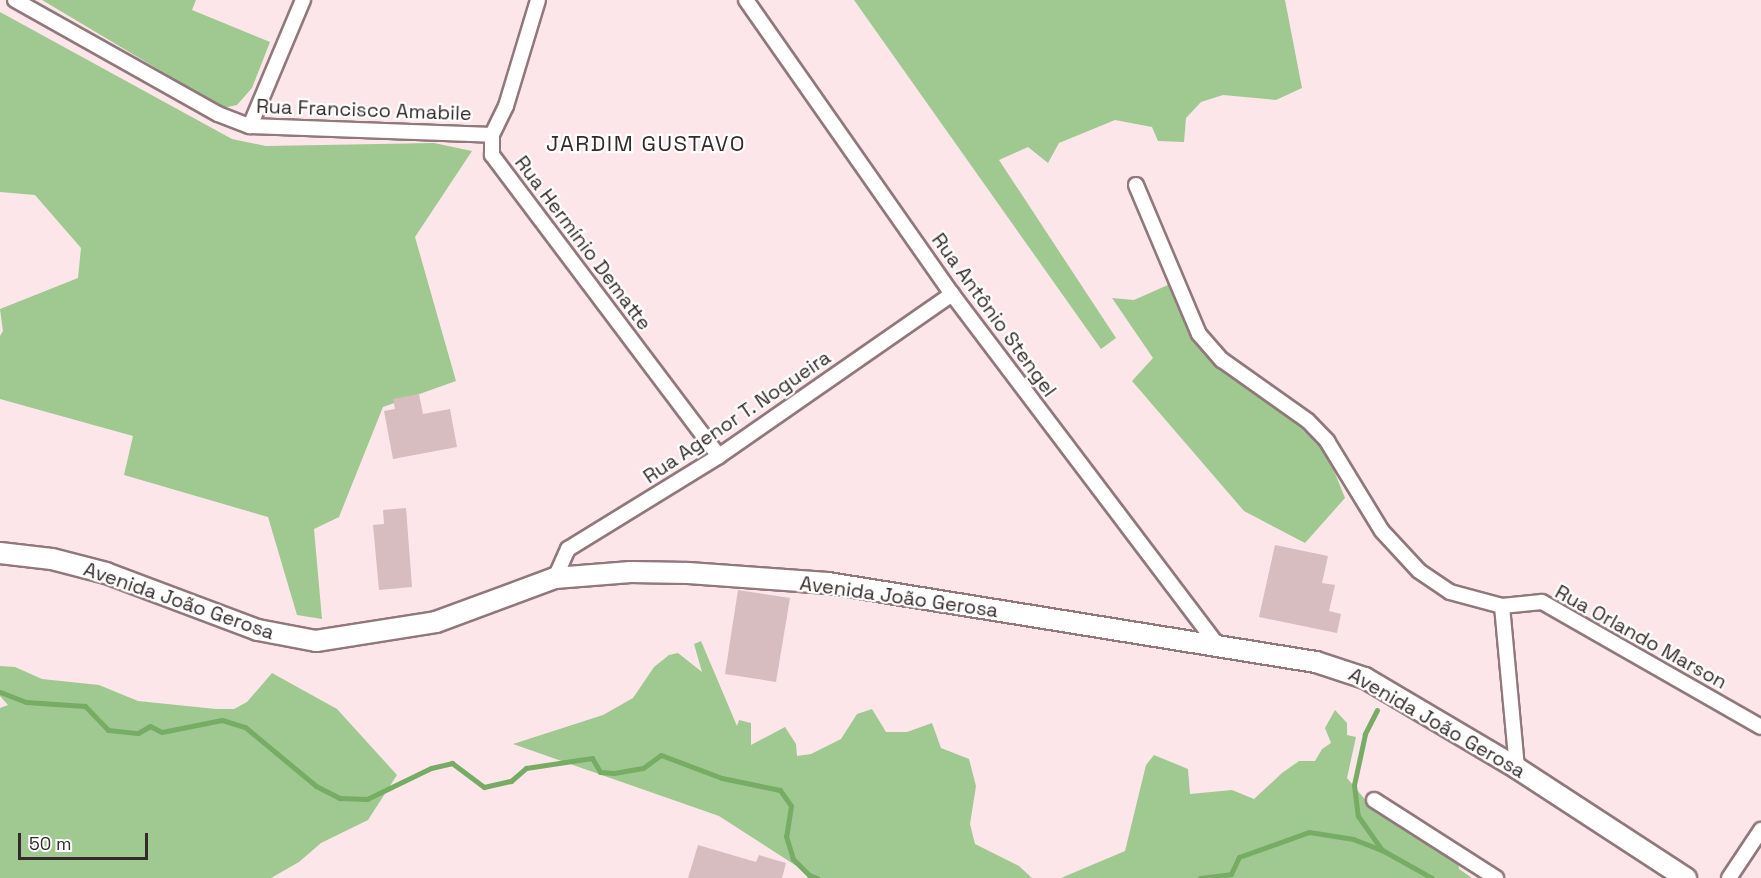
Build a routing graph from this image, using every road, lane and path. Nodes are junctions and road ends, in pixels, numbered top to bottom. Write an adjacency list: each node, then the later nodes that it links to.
1 (15, 0): 5 (street, Rua Francisco Amabile)
2 (303, 0): 5 (street)
3 (538, 0): 6 (street)
4 (746, 0): 8 (street, Rua Antônio Stengel)
5 (250, 126): 6 (street, Rua Francisco Amabile)
6 (492, 135): 9 (street, Rua Hermínio Dematte)
7 (1136, 185): 12 (street, Rua Orlando Marson)
8 (952, 294): 9 (street, Rua Agenor T. Nogueira); 13 (street, Rua Antônio Stengel)
9 (719, 456): 11 (street, Rua Agenor T. Nogueira)
10 (0, 553): 11 (main road, Avenida João Gerosa)
11 (555, 578): 13 (main road, Avenida João Gerosa)
12 (1502, 606): 14 (street, Rua Orlando Marson); 15 (street)
13 (1220, 648): 15 (main road, Avenida João Gerosa)
14 (1761, 727)
15 (1517, 768): 19 (main road, Avenida João Gerosa)
16 (1374, 800): 18 (street)
17 (1761, 830): 20 (street)
18 (1496, 878)
19 (1686, 878)
20 (1729, 878)

